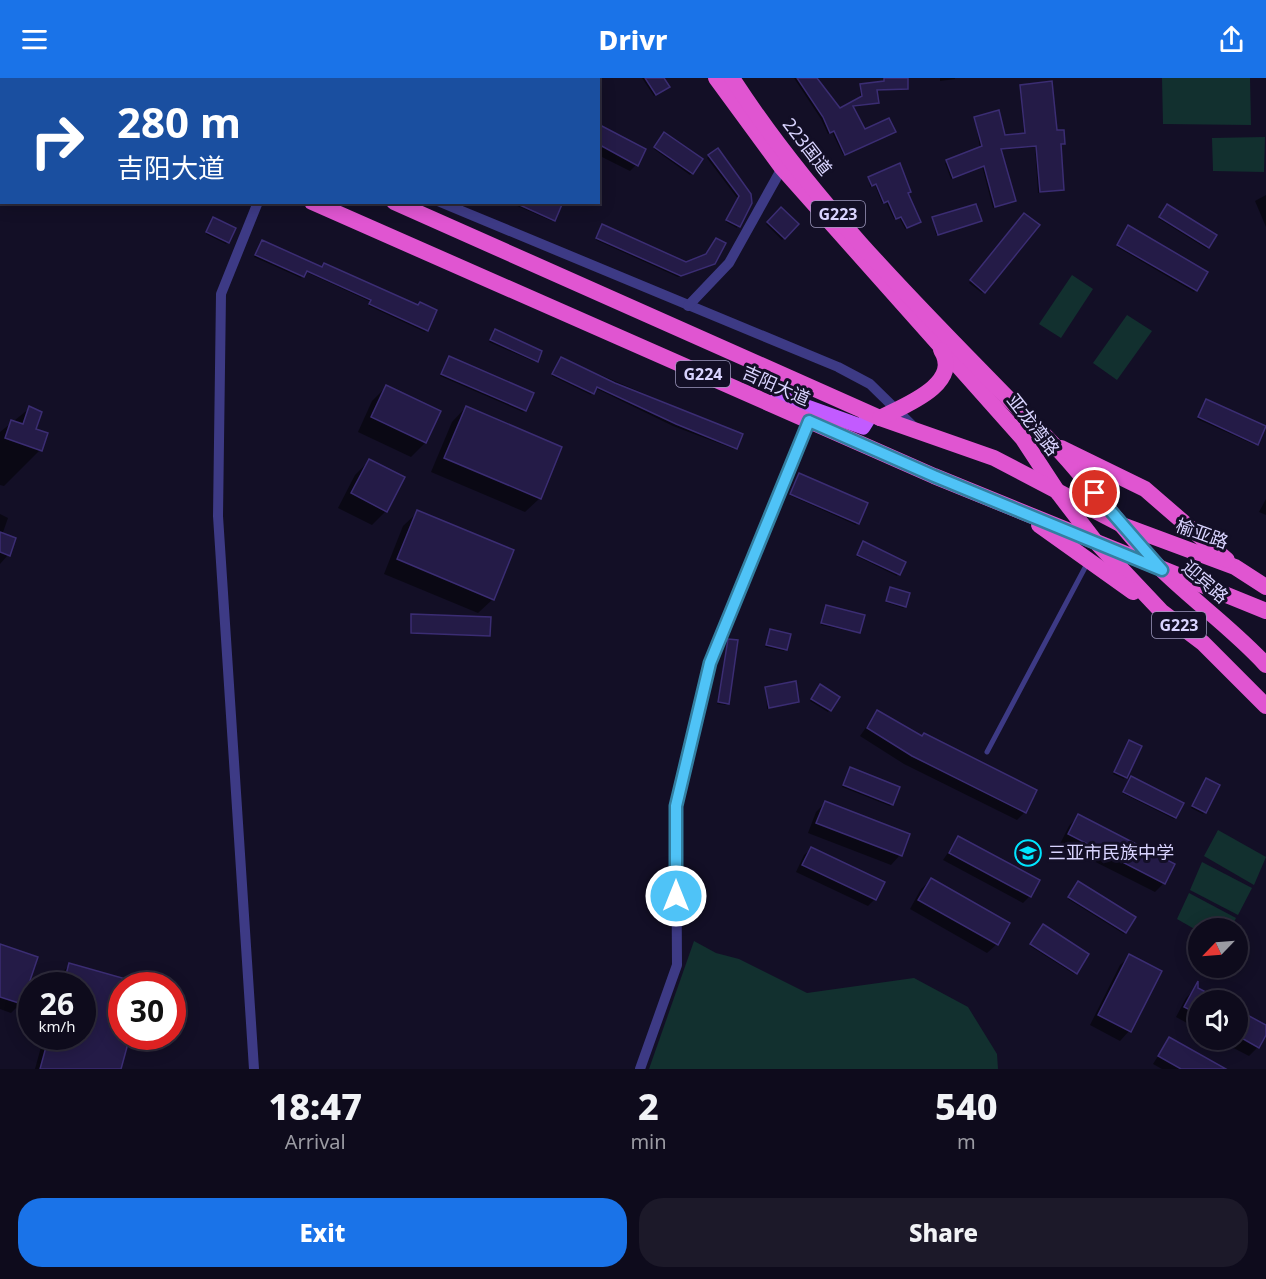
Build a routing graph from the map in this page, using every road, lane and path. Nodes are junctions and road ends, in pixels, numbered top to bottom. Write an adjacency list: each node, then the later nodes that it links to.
1 (716, 78): 3 (highway, 223国道 / G223)
2 (732, 78): 10 (highway, 223国道 / G223)
3 (782, 168): 8 (street); 9 (highway, 223国道 / G223)
4 (257, 204): 31 (street)
5 (317, 204): 11 (highway, 吉阳大道 / G224)
6 (398, 204): 13 (highway, 吉阳大道 / G224)
7 (445, 204): 8 (street)
8 (688, 306): 12 (street)
9 (934, 339): 12 (highway); 18 (highway, 亚龙湾路 / G223)
10 (953, 343): 17 (highway, 亚龙湾路 / G223)
11 (770, 404): 13 (main road); 15 (highway, 吉阳大道 / G224)
12 (897, 409): 14 (highway); 16 (street)
13 (864, 411): 14 (highway, 吉阳大道 / G224)
14 (880, 418): 16 (highway, 吉阳大道 / G224)
15 (809, 421): 19 (highway, 吉阳大道 / G224); 32 (street)
16 (918, 431): 18 (highway, 吉阳大道 / G224)
17 (1054, 444): 20 (highway, 亚龙湾路 / G223); 23 (highway)
18 (1059, 494): 20 (highway, 吉阳大道 / G224); 21 (highway, 亚龙湾路 / G223)
19 (1016, 509): 21 (highway, 吉阳大道 / G224); 22 (highway)
20 (1122, 525): 23 (highway, 榆亚路 / G224); 24 (highway, 迎宾路 / G223)
21 (1095, 541): 24 (highway, G224); 27 (highway, G223)
22 (1089, 561): 27 (highway); 30 (lane)
23 (1235, 567): 25 (highway, 榆亚路 / G224)
24 (1162, 570): 26 (highway, G224); 28 (highway, 迎宾路 / G223)
25 (1266, 587)
26 (1266, 610)
27 (1162, 612): 29 (highway, G223)
28 (1266, 665)
29 (1266, 706)
30 (987, 752)
31 (254, 1069)
32 (640, 1069)

